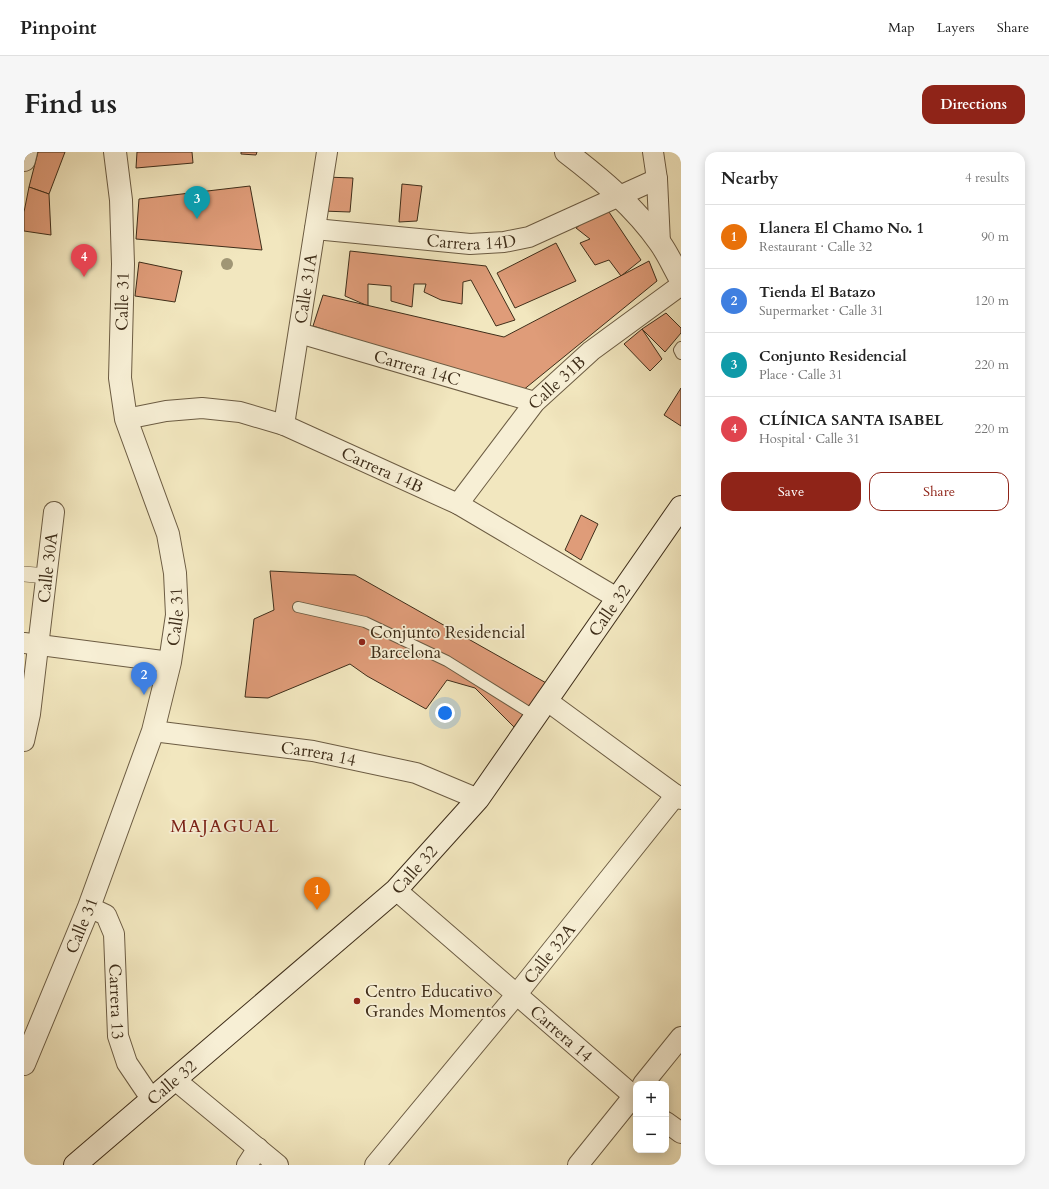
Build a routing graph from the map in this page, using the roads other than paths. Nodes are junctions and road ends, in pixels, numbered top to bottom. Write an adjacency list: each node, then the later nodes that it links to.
1 (26, 152): 6 (street)
2 (115, 152): 17 (street, Calle 31)
3 (327, 152): 9 (street, Calle 31A)
4 (566, 152): 8 (street)
5 (653, 152): 7 (street)
6 (24, 160)
7 (657, 179): 8 (street, Carrera 14D); 10 (street)
8 (618, 196): 9 (street, Carrera 14D); 10 (street)
9 (316, 228): 13 (street, Calle 31A)
10 (660, 243): 11 (street)
11 (681, 280)
12 (681, 285): 16 (street, Calle 31B)
13 (299, 333): 16 (street, Carrera 14C); 18 (street, Calle 31A)
14 (681, 347): 15 (lane)
15 (681, 354)
16 (535, 402): 19 (street, Calle 31B)
17 (126, 419): 18 (street, Carrera 14B); 27 (street, Calle 31)
18 (284, 425): 19 (street, Carrera 14B)
19 (458, 504): 24 (street, Carrera 14B)
20 (681, 507): 24 (street, Calle 32)
21 (54, 512): 23 (street, Calle 30A)
22 (24, 574): 23 (street)
23 (47, 576): 26 (street, Calle 30A)
24 (617, 598): 28 (street, Calle 32)
25 (298, 607): 28 (lane)
26 (31, 644): 27 (street); 30 (street, Calle 30A)
27 (170, 662): 29 (street, Calle 31)
28 (541, 708): 31 (street); 32 (street, Calle 32)
29 (153, 731): 32 (street, Carrera 14); 34 (street, Calle 31)
30 (24, 741)
31 (678, 797): 35 (street, Calle 32A)
32 (478, 799): 33 (street, Calle 32)
33 (396, 890): 35 (street, Carrera 14); 38 (street, Calle 32)
34 (89, 907): 37 (street, Calle 31); 42 (street, Carrera 13)
35 (516, 995): 40 (street, Carrera 14); 49 (street, Calle 32A)
36 (681, 1037): 39 (street)
37 (24, 1064)
38 (174, 1079): 42 (street, Calle 32); 45 (street)
39 (646, 1081)
40 (633, 1090)
41 (633, 1098): 50 (street)
42 (152, 1100): 46 (street, Calle 32)
43 (669, 1124): 44 (street)
44 (681, 1133)
45 (258, 1148): 47 (street); 48 (street)
46 (76, 1165)
47 (247, 1165)
48 (278, 1165)
49 (376, 1165)
50 (578, 1165)

